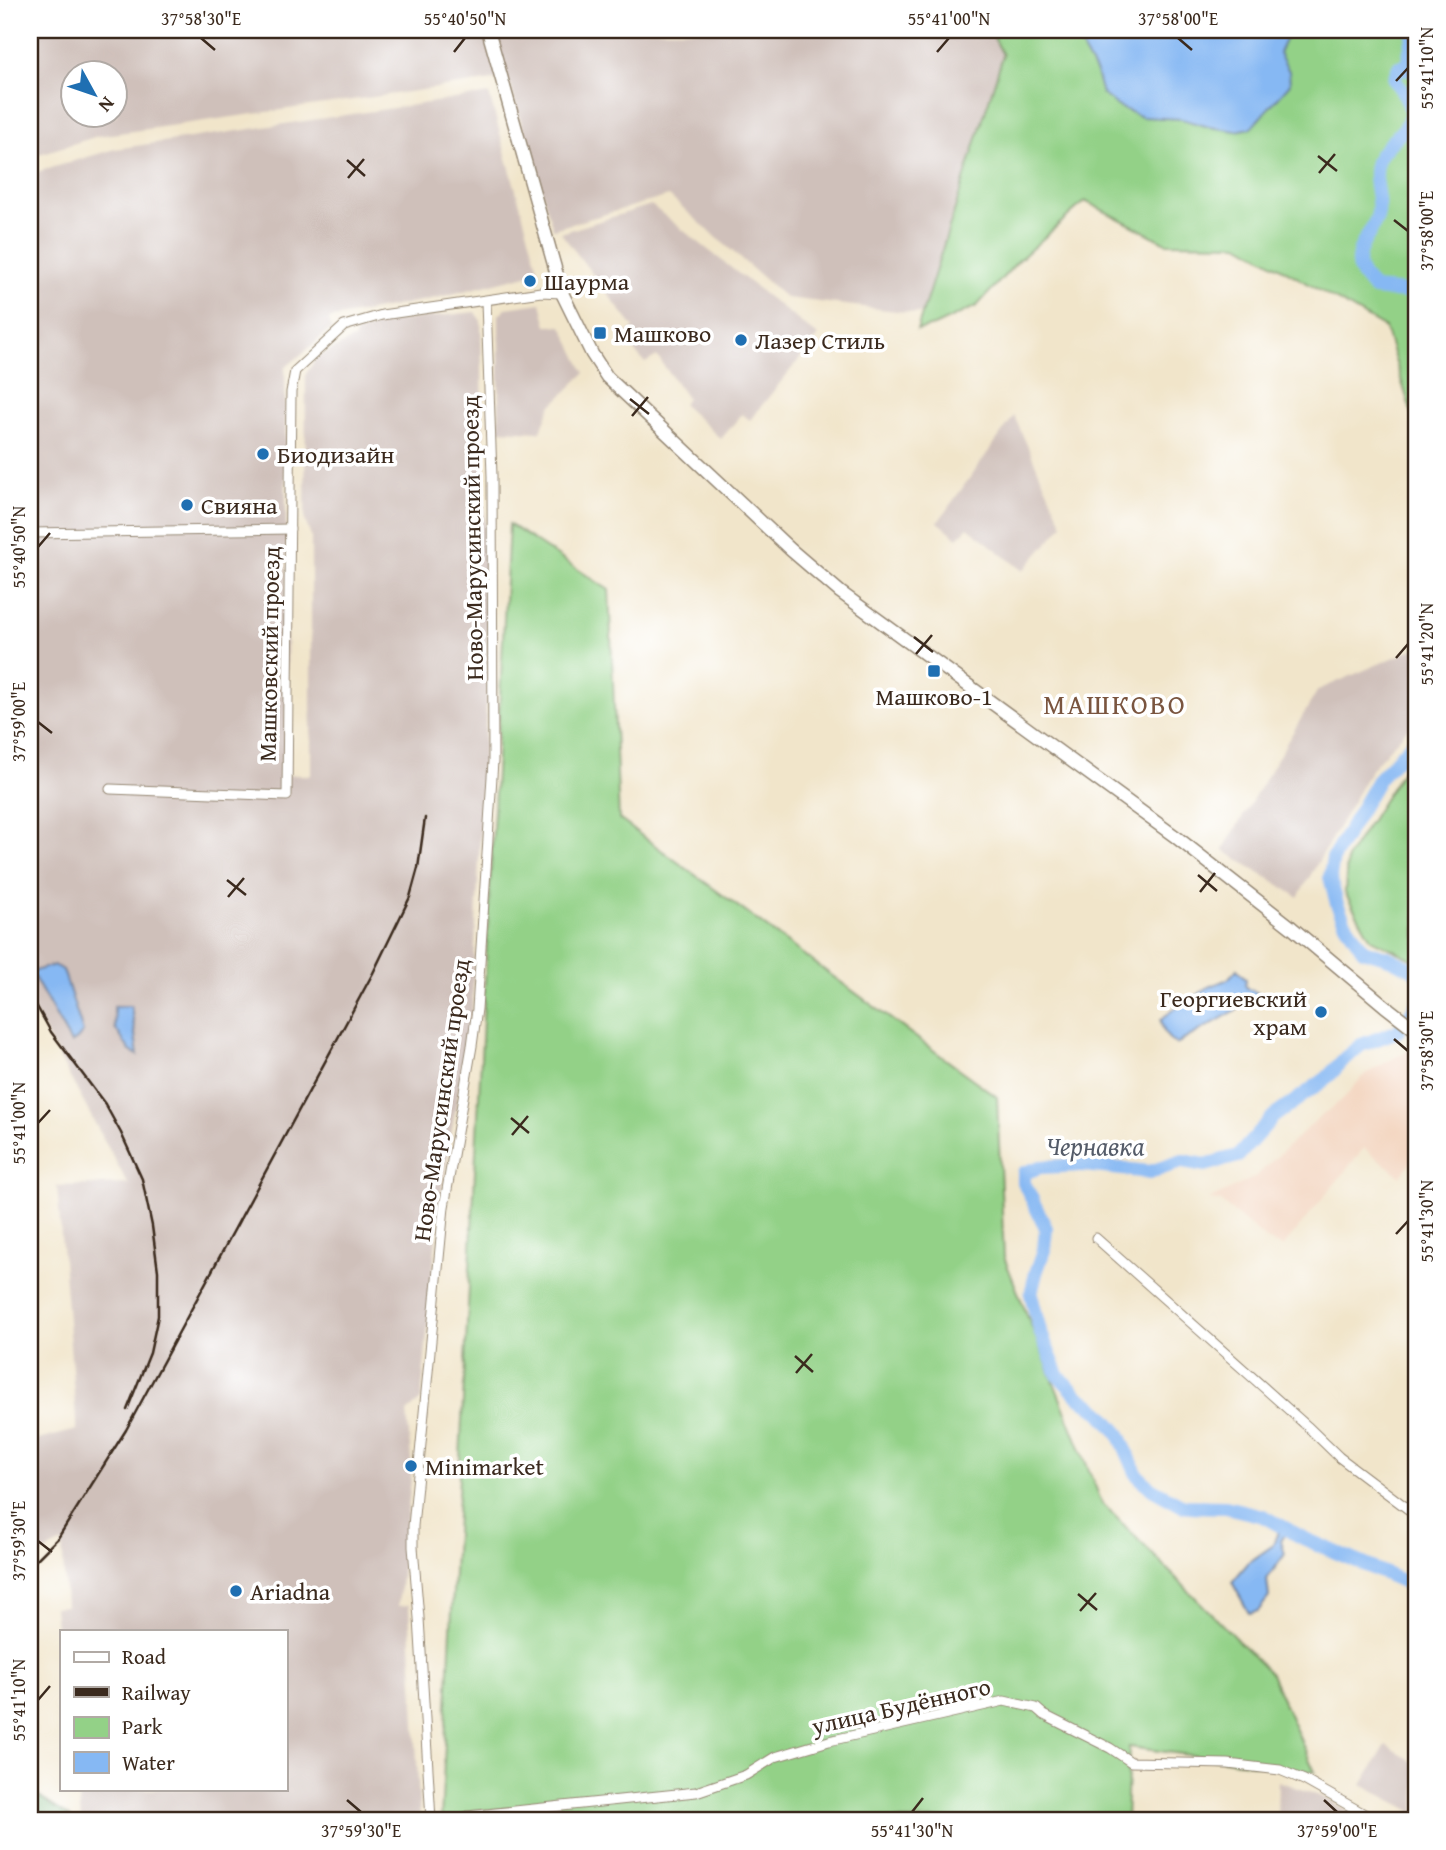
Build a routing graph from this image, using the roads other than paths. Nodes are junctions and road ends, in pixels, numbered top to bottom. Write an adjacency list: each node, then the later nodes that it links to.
1 (488, 30): 2 (street)
2 (562, 293): 3 (street, Машковский проезд); 7 (street)
3 (486, 301): 4 (street, Машковский проезд); 10 (street, Ново-Марусинский проезд)
4 (289, 529): 5 (street); 6 (street, Машковский проезд)
5 (30, 533)
6 (110, 789)
7 (1416, 1030)
8 (1096, 1238): 9 (street)
9 (1416, 1515)
10 (431, 1820)
11 (461, 1820): 12 (street, улица Будённого)
12 (1375, 1820)

